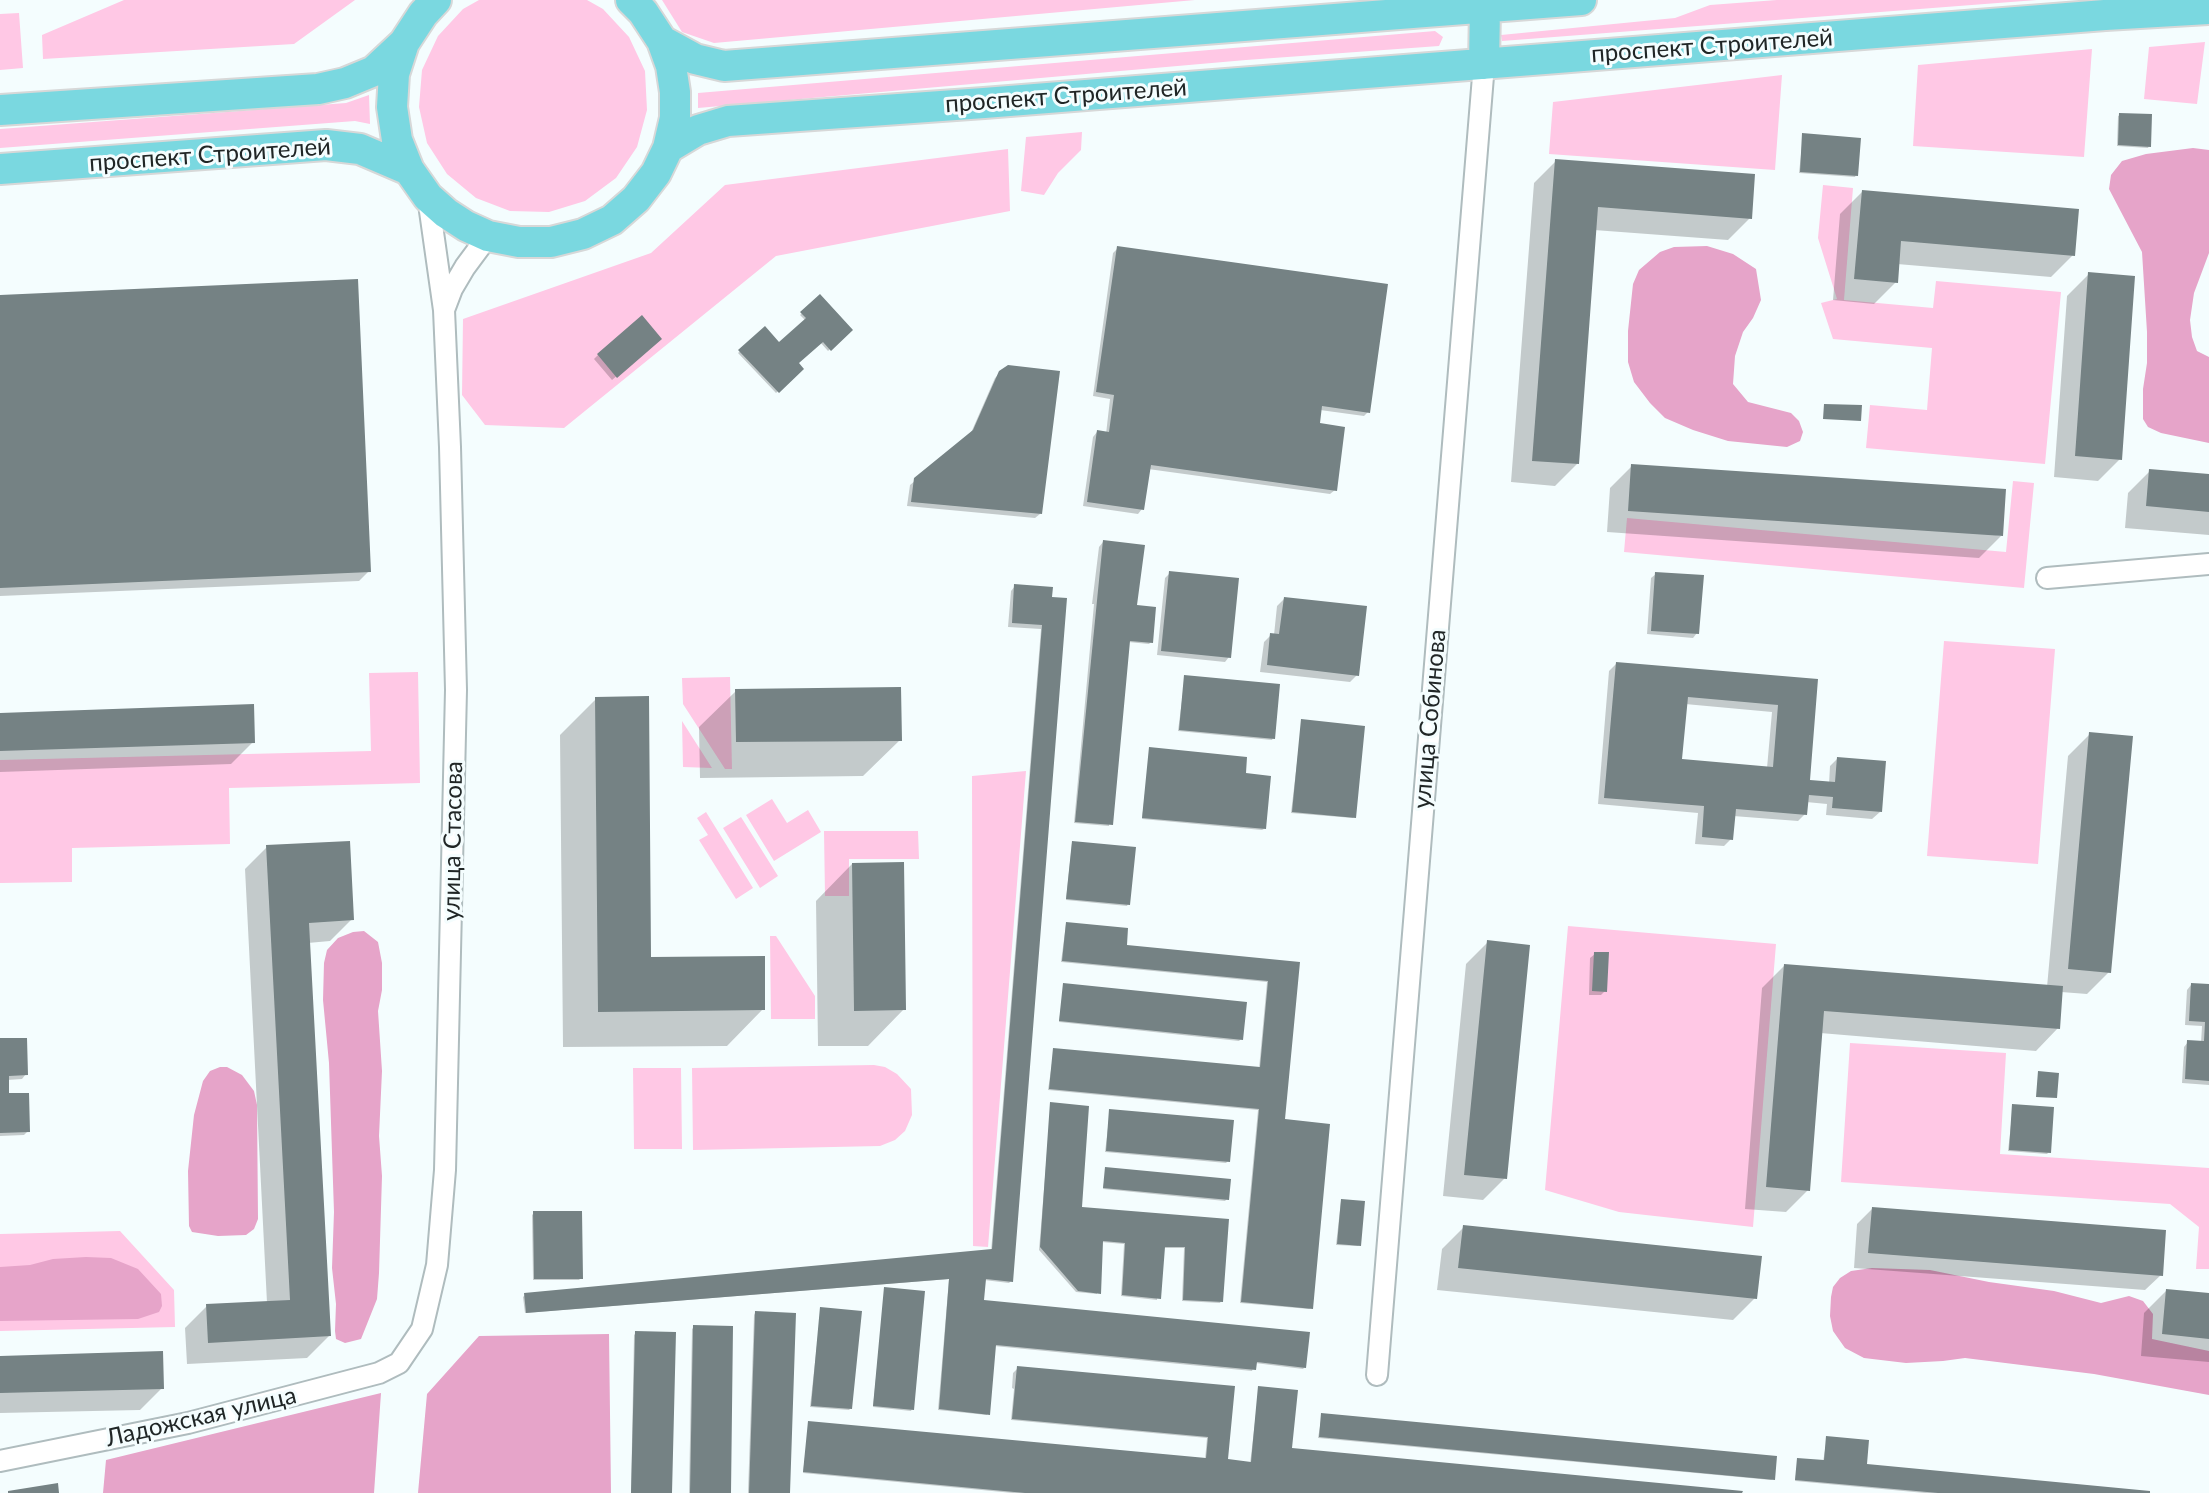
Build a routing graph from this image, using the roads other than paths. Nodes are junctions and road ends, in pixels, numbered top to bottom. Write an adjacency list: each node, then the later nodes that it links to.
1 (436, 0): 7 (main road)
2 (1581, 0): 4 (main road)
3 (638, 4): 6 (main road)
4 (1485, 4): 6 (main road); 8 (main road)
5 (2209, 9): 8 (main road, проспект Строителей)
6 (662, 41): 10 (main road)
7 (404, 43): 9 (main road); 12 (main road)
8 (1484, 64): 10 (main road, проспект Строителей); 19 (street, улица Собинова)
9 (0, 110)
10 (668, 148): 14 (main road)
11 (0, 169): 12 (main road, проспект Строителей)
12 (409, 170): 13 (main road)
13 (428, 197): 14 (main road); 15 (street, улица Стасова)
14 (488, 236): 15 (street, улица Стасова)
15 (444, 310): 18 (street, улица Стасова)
16 (2209, 564): 17 (street)
17 (2047, 578)
18 (399, 1363): 20 (street, Ладожская улица)
19 (1377, 1375)
20 (0, 1461)

